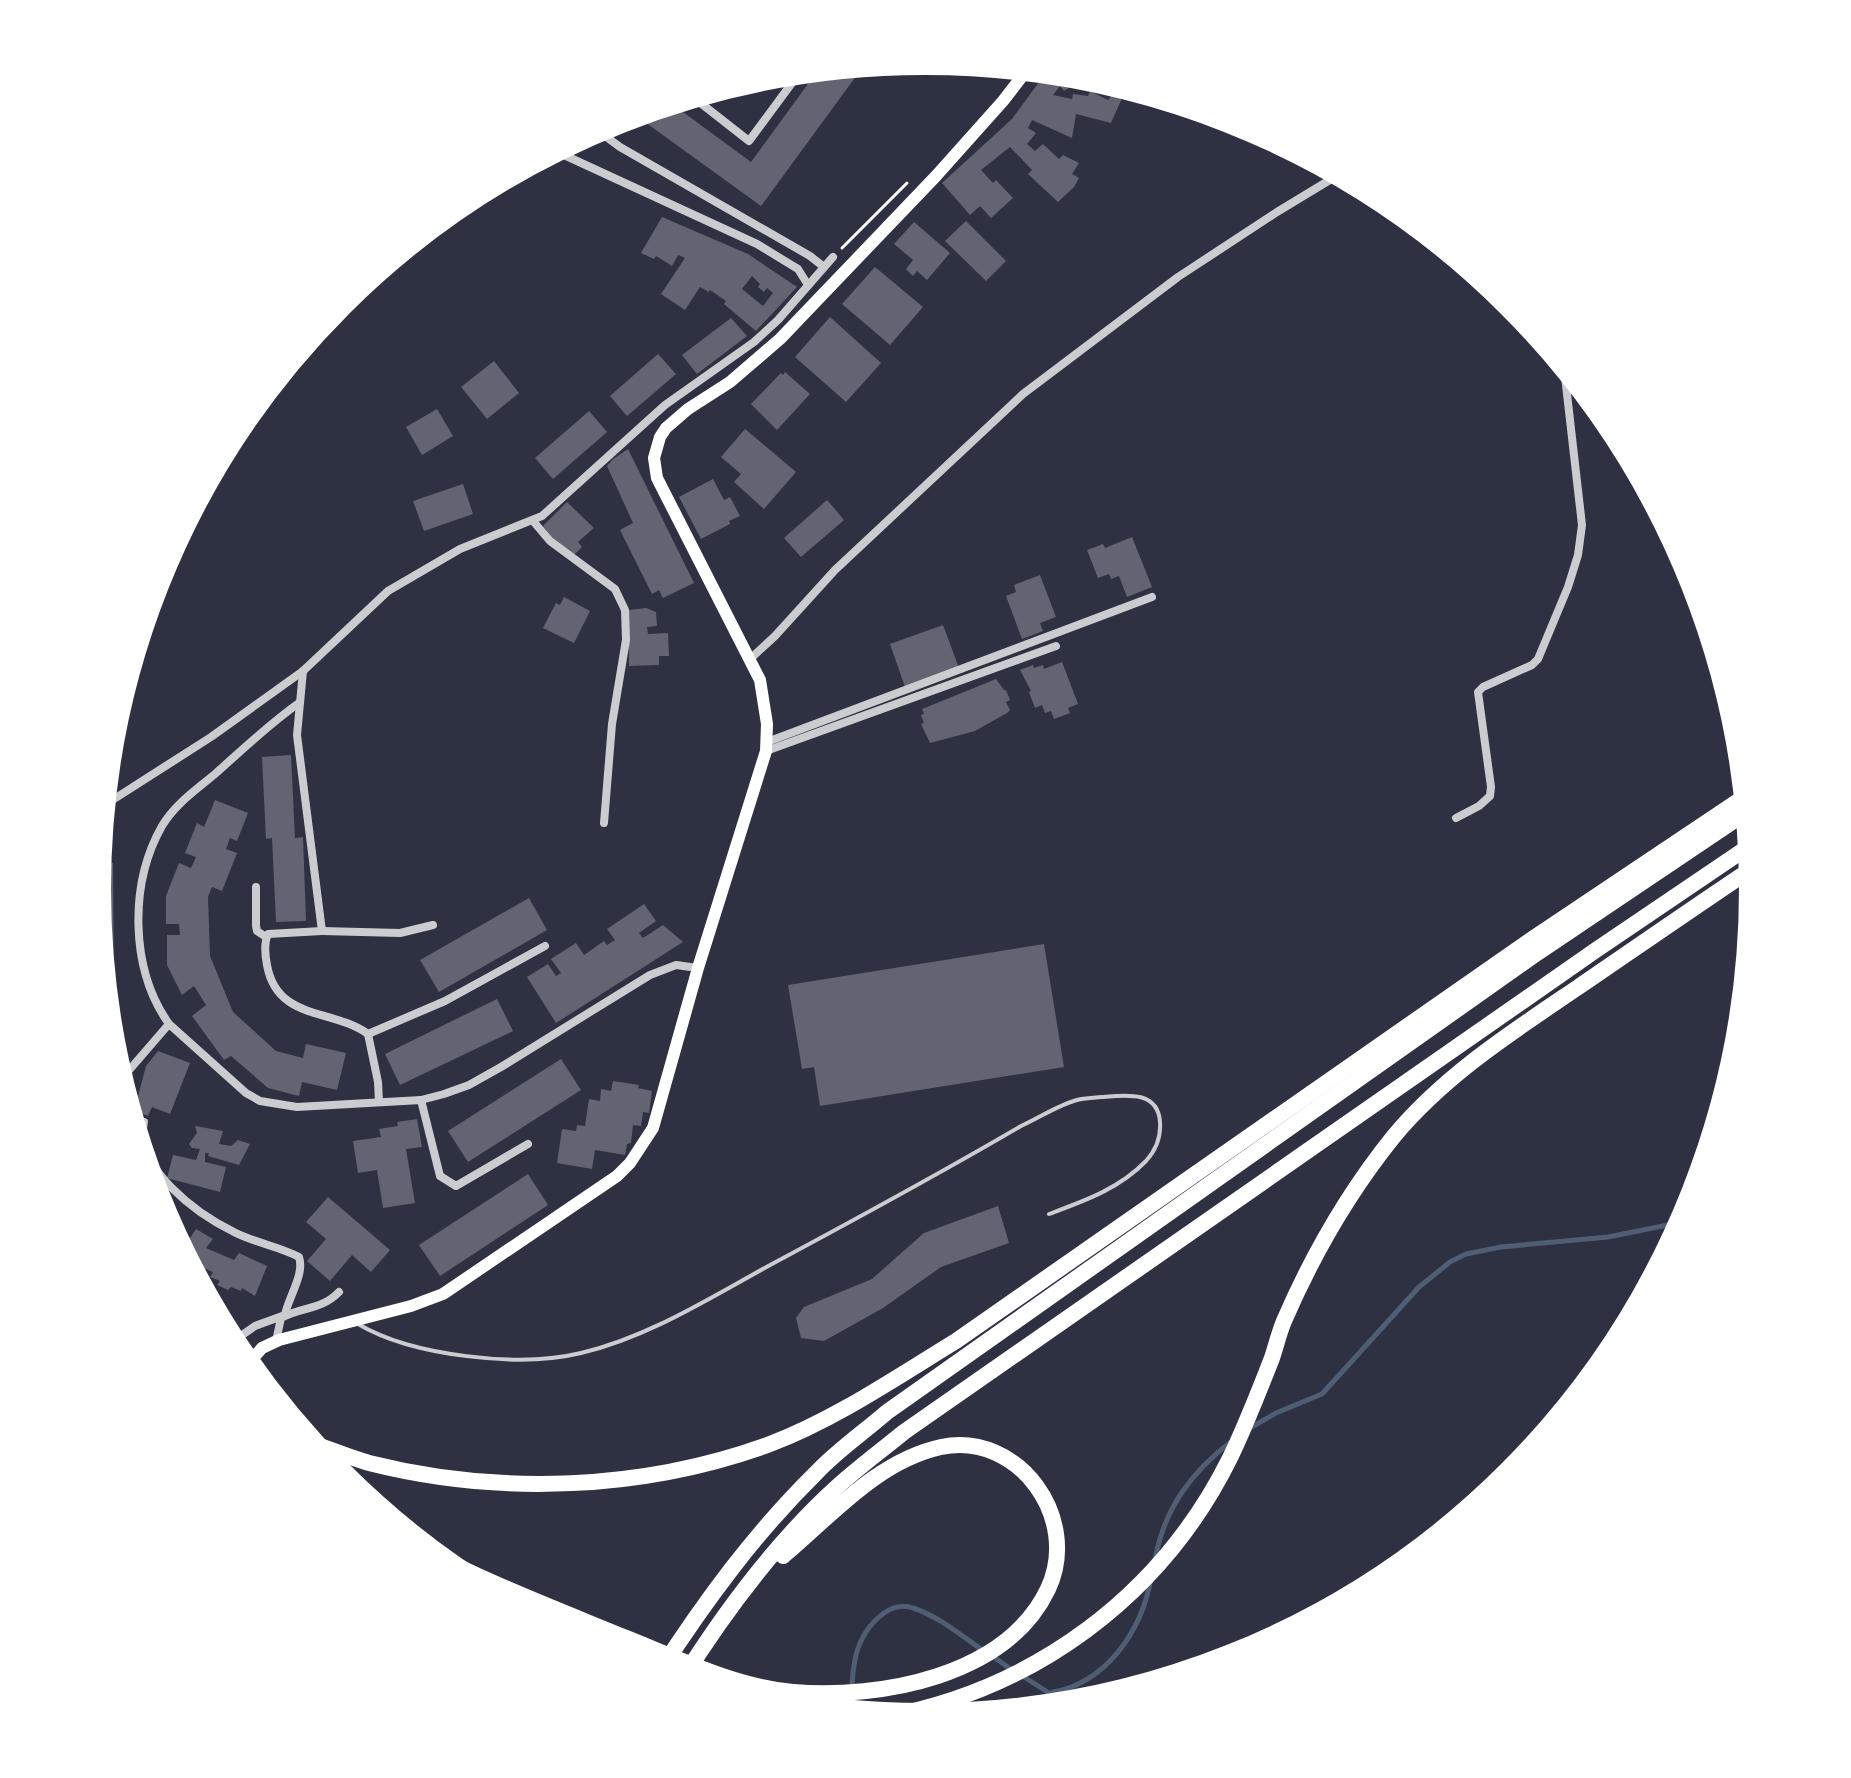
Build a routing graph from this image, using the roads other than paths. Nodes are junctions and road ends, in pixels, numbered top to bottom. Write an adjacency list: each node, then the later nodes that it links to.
1 (1022, 76): 12 (main road)
2 (793, 81): 3 (street)
3 (699, 102)
4 (604, 135): 8 (street)
5 (562, 154): 9 (street)
6 (1332, 178): 16 (street)
7 (833, 257): 8 (street)
8 (824, 267): 9 (street)
9 (808, 285): 11 (street)
10 (1565, 378): 23 (street)
11 (644, 424): 12 (street); 13 (street)
12 (660, 437): 16 (main road)
13 (533, 521): 17 (street); 24 (street)
14 (1152, 597): 19 (street)
15 (1056, 646): 19 (street)
16 (749, 660): 19 (main road)
17 (303, 671): 18 (street); 20 (street)
18 (299, 703): 29 (street); 33 (street)
19 (766, 747): 32 (main road)
20 (112, 800)
21 (1739, 801): 49 (highway)
22 (1741, 816): 52 (highway)
23 (1456, 818)
24 (604, 823)
25 (1743, 850): 51 (highway)
26 (1744, 874): 54 (highway)
27 (256, 887): 30 (street)
28 (433, 925): 29 (street)
29 (322, 931): 30 (street)
30 (266, 937): 34 (street)
31 (545, 946): 34 (street)
32 (698, 968): 36 (street); 45 (main road)
33 (169, 1024): 35 (street); 37 (street)
34 (368, 1034): 37 (street)
35 (127, 1072)
36 (421, 1100): 37 (street); 40 (street)
37 (379, 1102)
38 (144, 1122): 39 (street)
39 (143, 1129)
40 (528, 1144)
41 (155, 1164): 44 (street)
42 (1049, 1214): 45 (lane)
43 (339, 1292): 44 (street)
44 (285, 1315): 46 (street); 47 (street)
45 (353, 1321): 47 (main road)
46 (240, 1336)
47 (276, 1341): 48 (main road)
48 (254, 1357)
49 (328, 1448)
50 (469, 1569): 51 (highway)
51 (746, 1586): 53 (highway)
52 (663, 1665)
53 (687, 1672)
54 (924, 1708)

